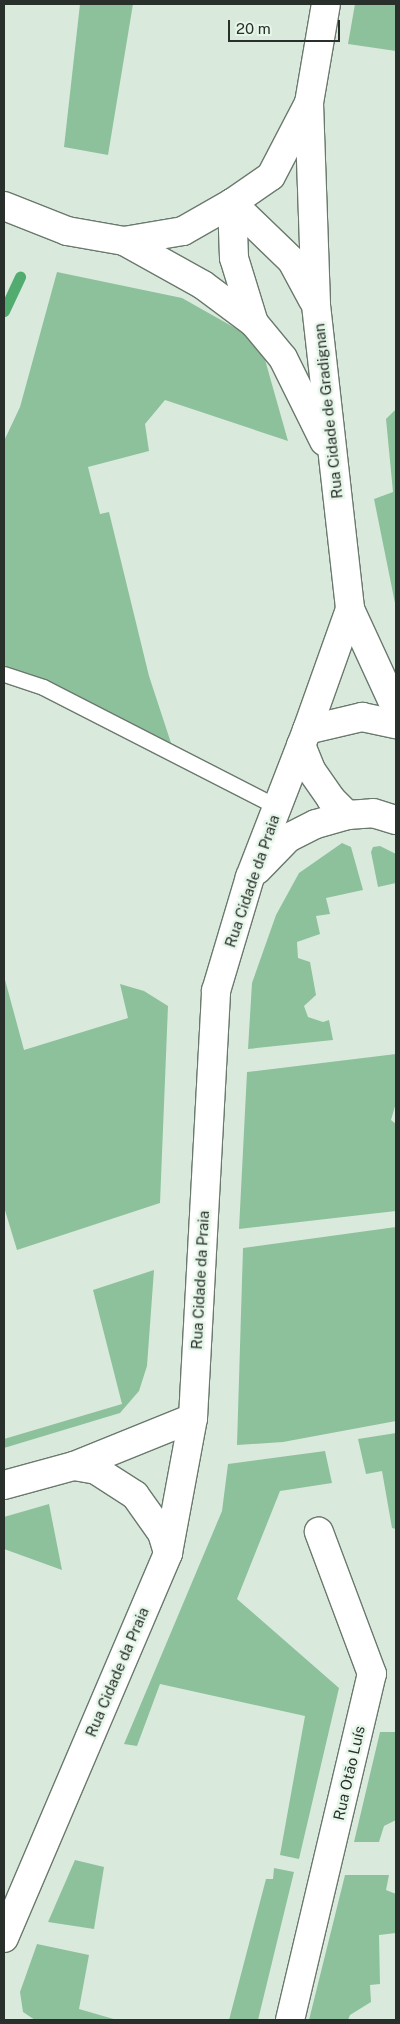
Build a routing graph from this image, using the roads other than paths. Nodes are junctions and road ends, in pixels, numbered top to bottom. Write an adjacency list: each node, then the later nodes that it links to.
1 (326, 4): 2 (street)
2 (309, 103): 3 (street); 6 (street, Rua Cidade de Gradignan)
3 (232, 203): 5 (street); 6 (street); 7 (street)
4 (4, 206): 5 (street)
5 (124, 241): 7 (street)
6 (316, 305): 8 (street, Rua Cidade de Gradignan)
7 (254, 323): 8 (street)
8 (332, 458): 9 (street, Rua Cidade de Gradignan)
9 (350, 609): 11 (street, Rua Cidade de Gradignan); 13 (street, Rua Cidade da Praia)
10 (4, 674): 15 (lane)
11 (396, 708)
12 (396, 724): 13 (street)
13 (304, 737): 15 (street, Rua Cidade da Praia); 16 (street)
14 (396, 798): 17 (street)
15 (277, 807): 18 (street, Rua Cidade da Praia)
16 (347, 815): 17 (street); 18 (street)
17 (385, 816)
18 (250, 877): 19 (street, Rua Cidade da Praia)
19 (193, 1418): 20 (street); 23 (street, Rua Cidade da Praia)
20 (74, 1466): 21 (street); 23 (street)
21 (4, 1485)
22 (319, 1532): 25 (street, Rua Otão Luís)
23 (168, 1553): 24 (street, Rua Cidade da Praia)
24 (4, 1938)
25 (290, 2020)

